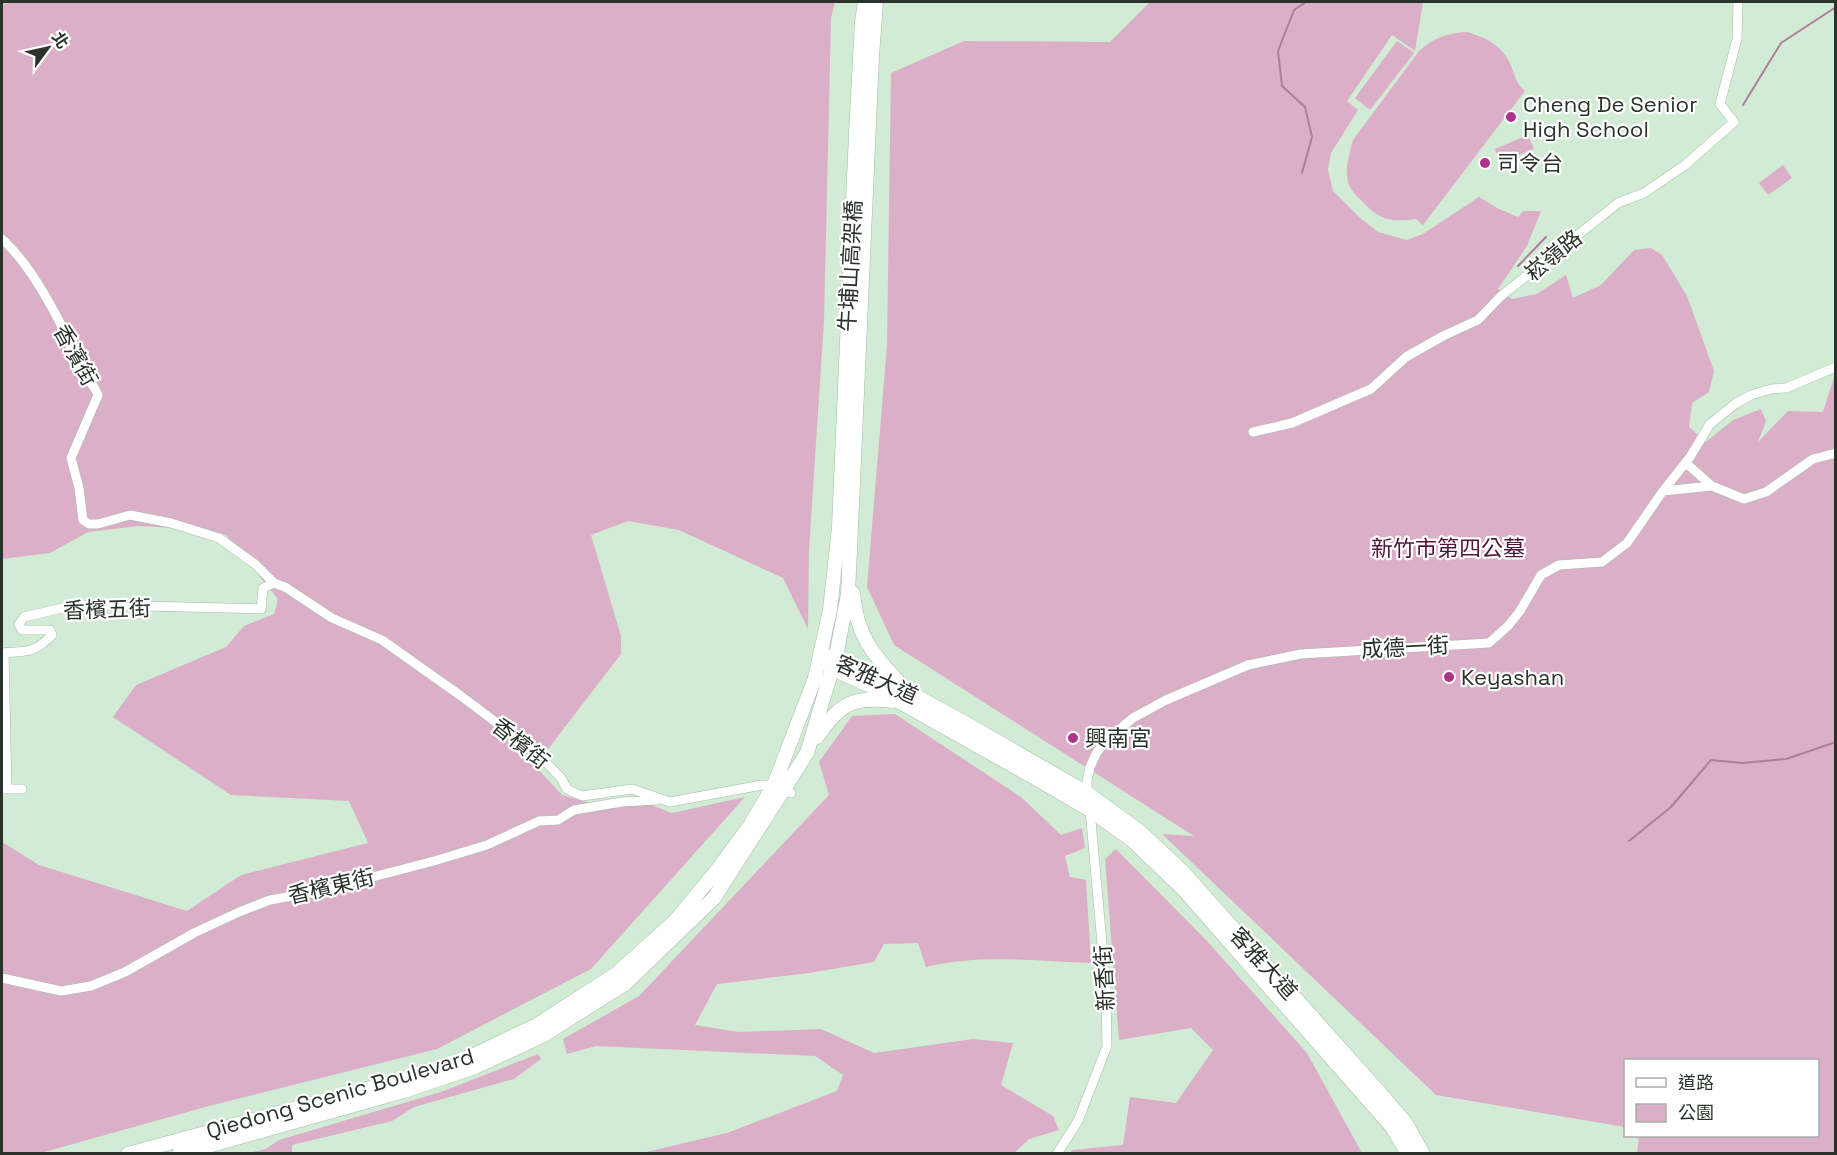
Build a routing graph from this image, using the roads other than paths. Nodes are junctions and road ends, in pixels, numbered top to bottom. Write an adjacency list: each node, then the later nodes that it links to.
1 (865, 2): 4 (street)
2 (876, 2): 4 (street)
3 (1738, 2): 8 (street, 崧嶺路)
4 (863, 126): 7 (street, 牛埔山高架橋)
5 (2, 239): 14 (street, 香濱街)
6 (1836, 367): 10 (street, 成德一街)
7 (850, 405): 13 (street, Qiedong Scenic Boulevard); 16 (street, Qiedong Scenic Boulevard)
8 (1253, 432)
9 (1836, 453): 11 (street)
10 (1686, 463): 11 (street); 12 (street, 成德一街)
11 (1712, 486): 12 (street)
12 (1663, 491): 23 (street, 成德一街)
13 (850, 562): 17 (street, Qiedong Scenic Boulevard); 18 (street)
14 (274, 583): 15 (street, 香檳五街); 24 (street, 香檳街)
15 (3, 653): 20 (street)
16 (820, 657): 17 (street, 客雅大道); 22 (street, Qiedong Scenic Boulevard)
17 (834, 662): 18 (street, 客雅大道); 19 (street, Qiedong Scenic Boulevard)
18 (903, 696): 19 (street); 23 (street, 客雅大道); 25 (street, 客雅大道)
19 (807, 753): 22 (street, Qiedong Scenic Boulevard)
20 (4, 789): 21 (street)
21 (22, 789)
22 (783, 790): 24 (street, 香檳街); 27 (street, Qiedong Scenic Boulevard); 28 (street, Qiedong Scenic Boulevard)
23 (1087, 793): 25 (street, 新香街); 31 (street, 客雅大道)
24 (670, 802): 26 (street, 香檳東街)
25 (1090, 810): 29 (street, 新香街); 30 (street, 客雅大道)
26 (2, 978)
27 (128, 1154)
28 (179, 1154)
29 (1057, 1154)
30 (1408, 1154)
31 (1423, 1154)

